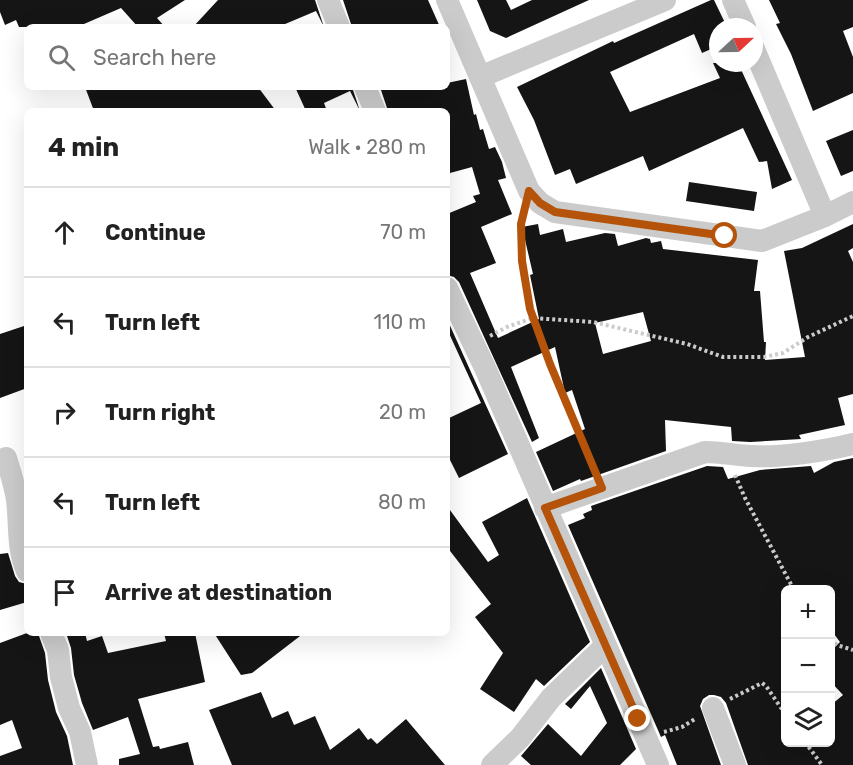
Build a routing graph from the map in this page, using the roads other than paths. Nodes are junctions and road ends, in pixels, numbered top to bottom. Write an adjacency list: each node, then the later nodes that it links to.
1 (328, 0): 6 (street)
2 (447, 0): 8 (street)
3 (665, 0): 8 (street)
4 (733, 0): 5 (street)
5 (741, 18)
6 (338, 24)
7 (763, 70): 12 (street)
8 (480, 77): 12 (street)
9 (366, 90): 10 (street)
10 (374, 108)
11 (853, 202): 12 (street)
12 (825, 216)
13 (450, 294): 16 (street)
14 (853, 444): 16 (street)
15 (6, 458): 17 (street)
16 (545, 508): 19 (street)
17 (24, 565)
18 (52, 636): 21 (street)
19 (605, 646): 22 (street); 23 (street)
20 (713, 708): 24 (street)
21 (87, 765)
22 (492, 765)
23 (658, 765)
24 (735, 765)

